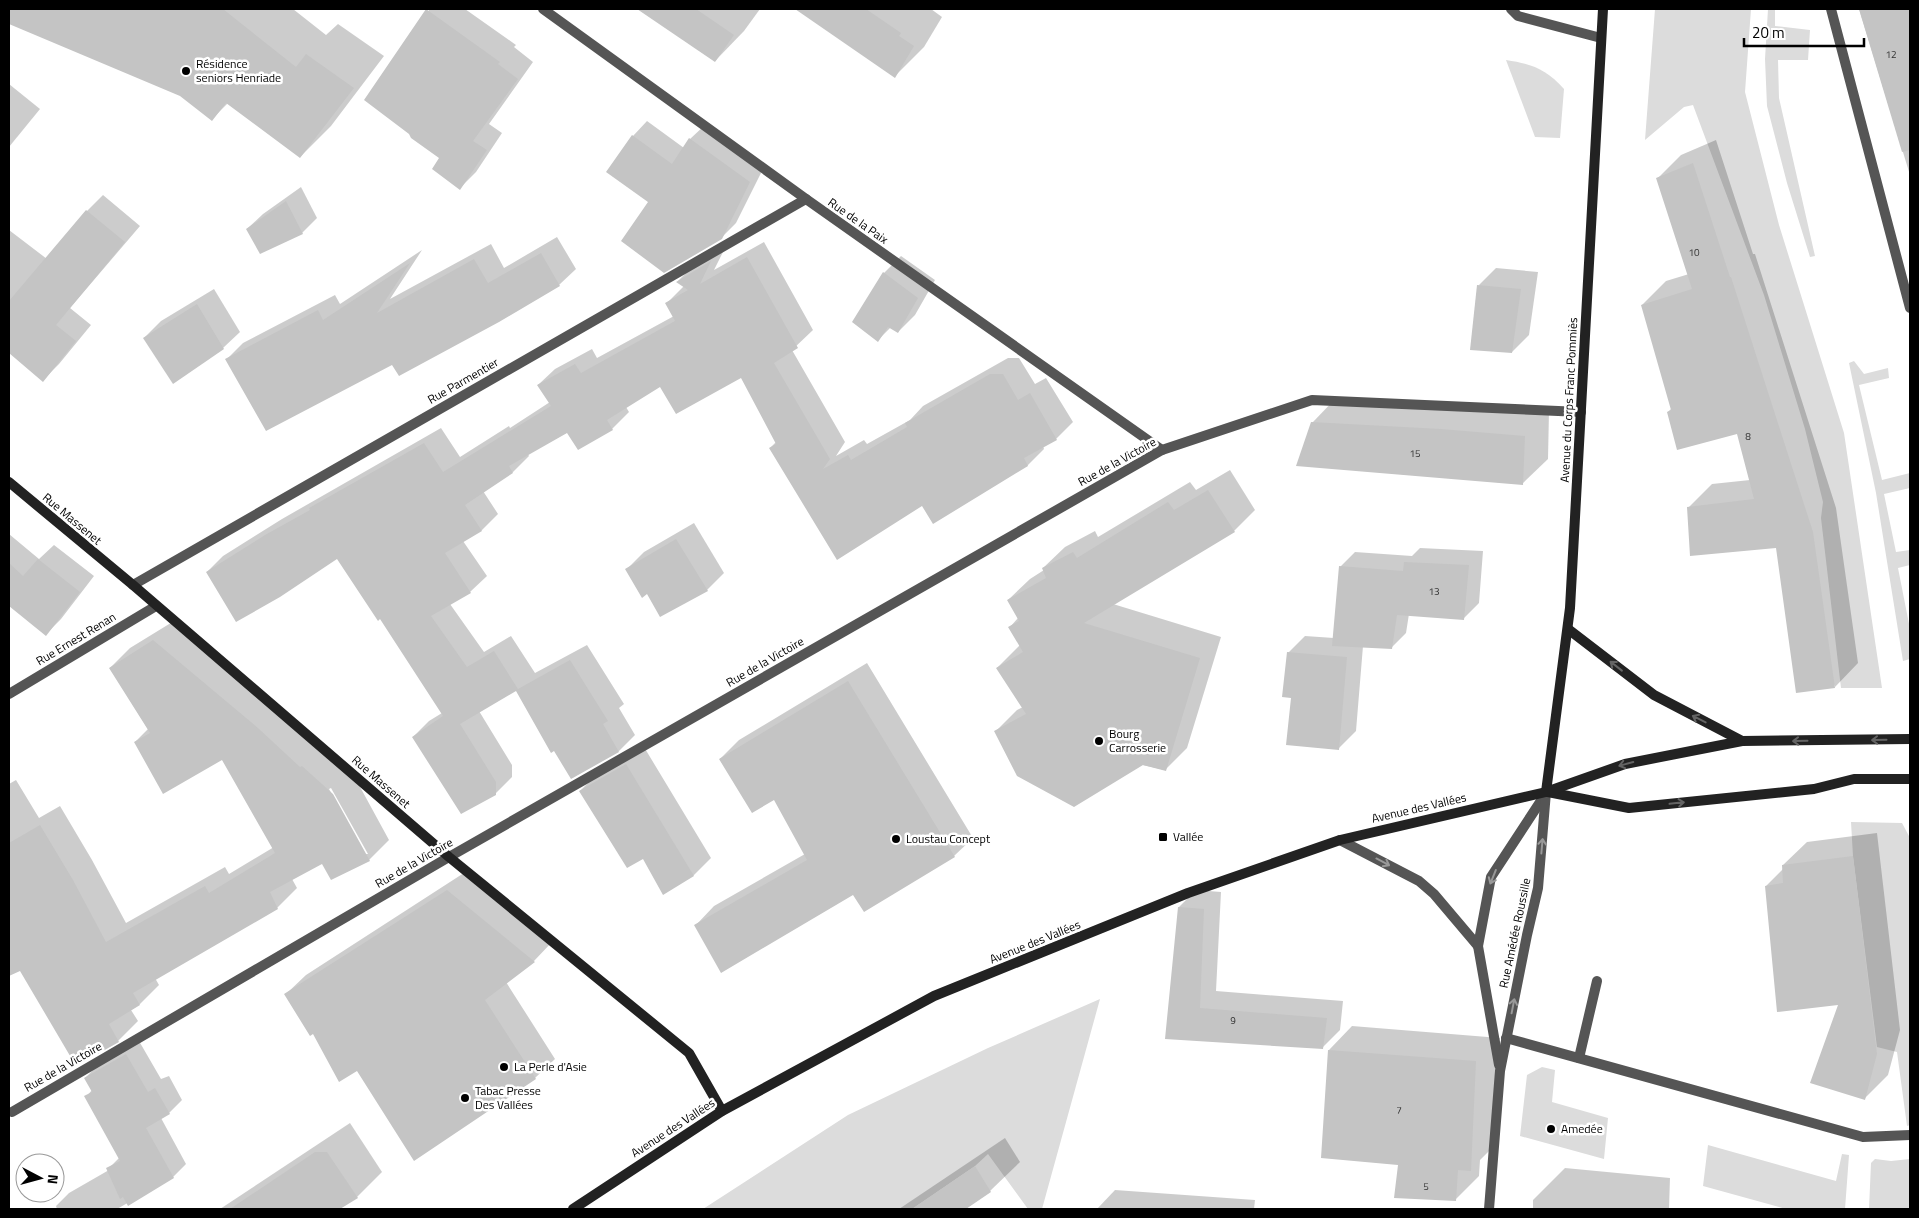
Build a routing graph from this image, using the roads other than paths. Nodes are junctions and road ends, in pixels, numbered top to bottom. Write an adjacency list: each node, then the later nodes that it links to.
1 (543, 9): 6 (street, Rue de la Paix)
2 (1511, 9): 5 (street)
3 (1603, 9): 5 (street, Avenue du Corps Franc Pommiès)
4 (1830, 9): 7 (street)
5 (1602, 38): 8 (street, Avenue du Corps Franc Pommiès)
6 (806, 199): 9 (street, Rue de la Paix); 11 (street, Rue Parmentier)
7 (1910, 308)
8 (1581, 412): 9 (street, Rue de la Victoire); 13 (street, Avenue du Corps Franc Pommiès)
9 (1162, 450): 20 (street, Rue de la Victoire)
10 (9, 482): 11 (street, Rue Massenet)
11 (133, 585): 12 (street, Rue Massenet)
12 (156, 606): 14 (street, Rue Ernest Renan); 20 (street, Rue Massenet)
13 (1568, 630): 16 (street, one-way to 13); 18 (street, Avenue du Corps Franc Pommiès)
14 (9, 694)
15 (1910, 739): 16 (street, Avenue des Vallées, one-way to 16)
16 (1742, 741): 18 (street, Avenue des Vallées, one-way to 18)
17 (1910, 779): 18 (street, Avenue des Vallées, one-way to 17)
18 (1546, 792): 19 (street, Avenue des Vallées); 21 (street, Rue Amédée Roussille, one-way to 21); 23 (street, Rue Amédée Roussille, one-way to 18)
19 (1340, 840): 21 (street, one-way to 21); 26 (street, Avenue des Vallées)
20 (449, 857): 26 (street, Rue Massenet); 27 (street, Rue de la Victoire)
21 (1478, 946): 25 (street, Rue Amédée Roussille)
22 (1597, 982): 24 (street)
23 (1506, 1038): 24 (street); 25 (street, Rue Amédée Roussille)
24 (1579, 1058): 28 (street)
25 (1500, 1070): 30 (street, Rue Amédée Roussille)
26 (722, 1111): 29 (street, Avenue des Vallées)
27 (12, 1112)
28 (1910, 1135)
29 (573, 1209)
30 (1489, 1209)

